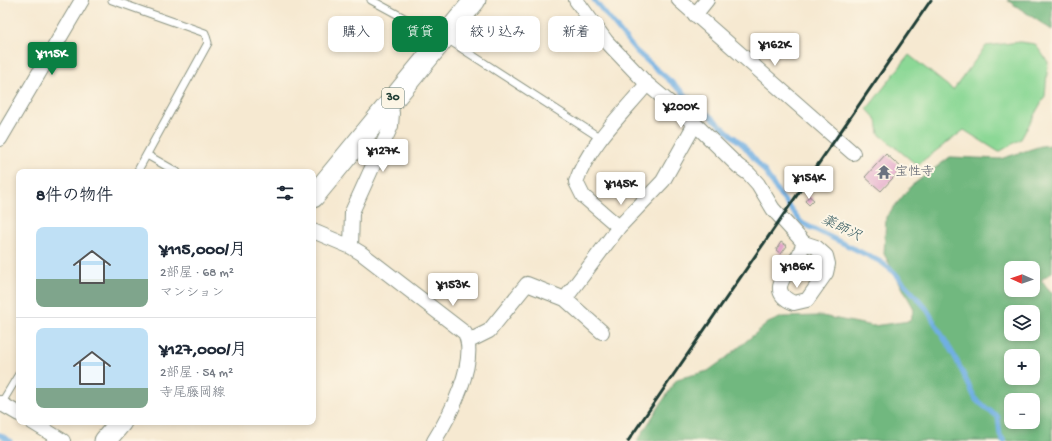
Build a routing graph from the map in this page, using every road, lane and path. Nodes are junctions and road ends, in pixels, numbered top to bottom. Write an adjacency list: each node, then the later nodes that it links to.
1 (82, 0): 16 (street)
2 (112, 0): 19 (lane)
3 (371, 0): 9 (lane)
4 (475, 0): 10 (main road, 30)
5 (576, 0): 13 (street)
6 (679, 0): 8 (street)
7 (707, 0): 8 (street)
8 (696, 15): 18 (street)
9 (400, 16)
10 (448, 32)
11 (448, 40): 17 (lane)
12 (432, 52): 14 (main road, 30)
13 (647, 84): 15 (street); 17 (street)
14 (389, 103): 22 (main road, 30); 26 (street)
15 (695, 124): 23 (street); 25 (street)
16 (0, 139)
17 (602, 139): 23 (street)
18 (853, 153)
19 (147, 155): 20 (lane); 21 (lane)
20 (138, 169)
21 (173, 169)
22 (316, 193)
23 (620, 227): 27 (street)
24 (316, 232): 26 (street)
25 (804, 243)
26 (351, 247): 29 (street)
27 (565, 299): 28 (street); 29 (street)
28 (602, 332)
29 (468, 341): 37 (street)
30 (16, 379): 31 (lane)
31 (1, 404): 32 (street)
32 (16, 412)
33 (37, 425): 35 (street)
34 (118, 425): 36 (main road)
35 (63, 441)
36 (105, 441)
37 (434, 441)

